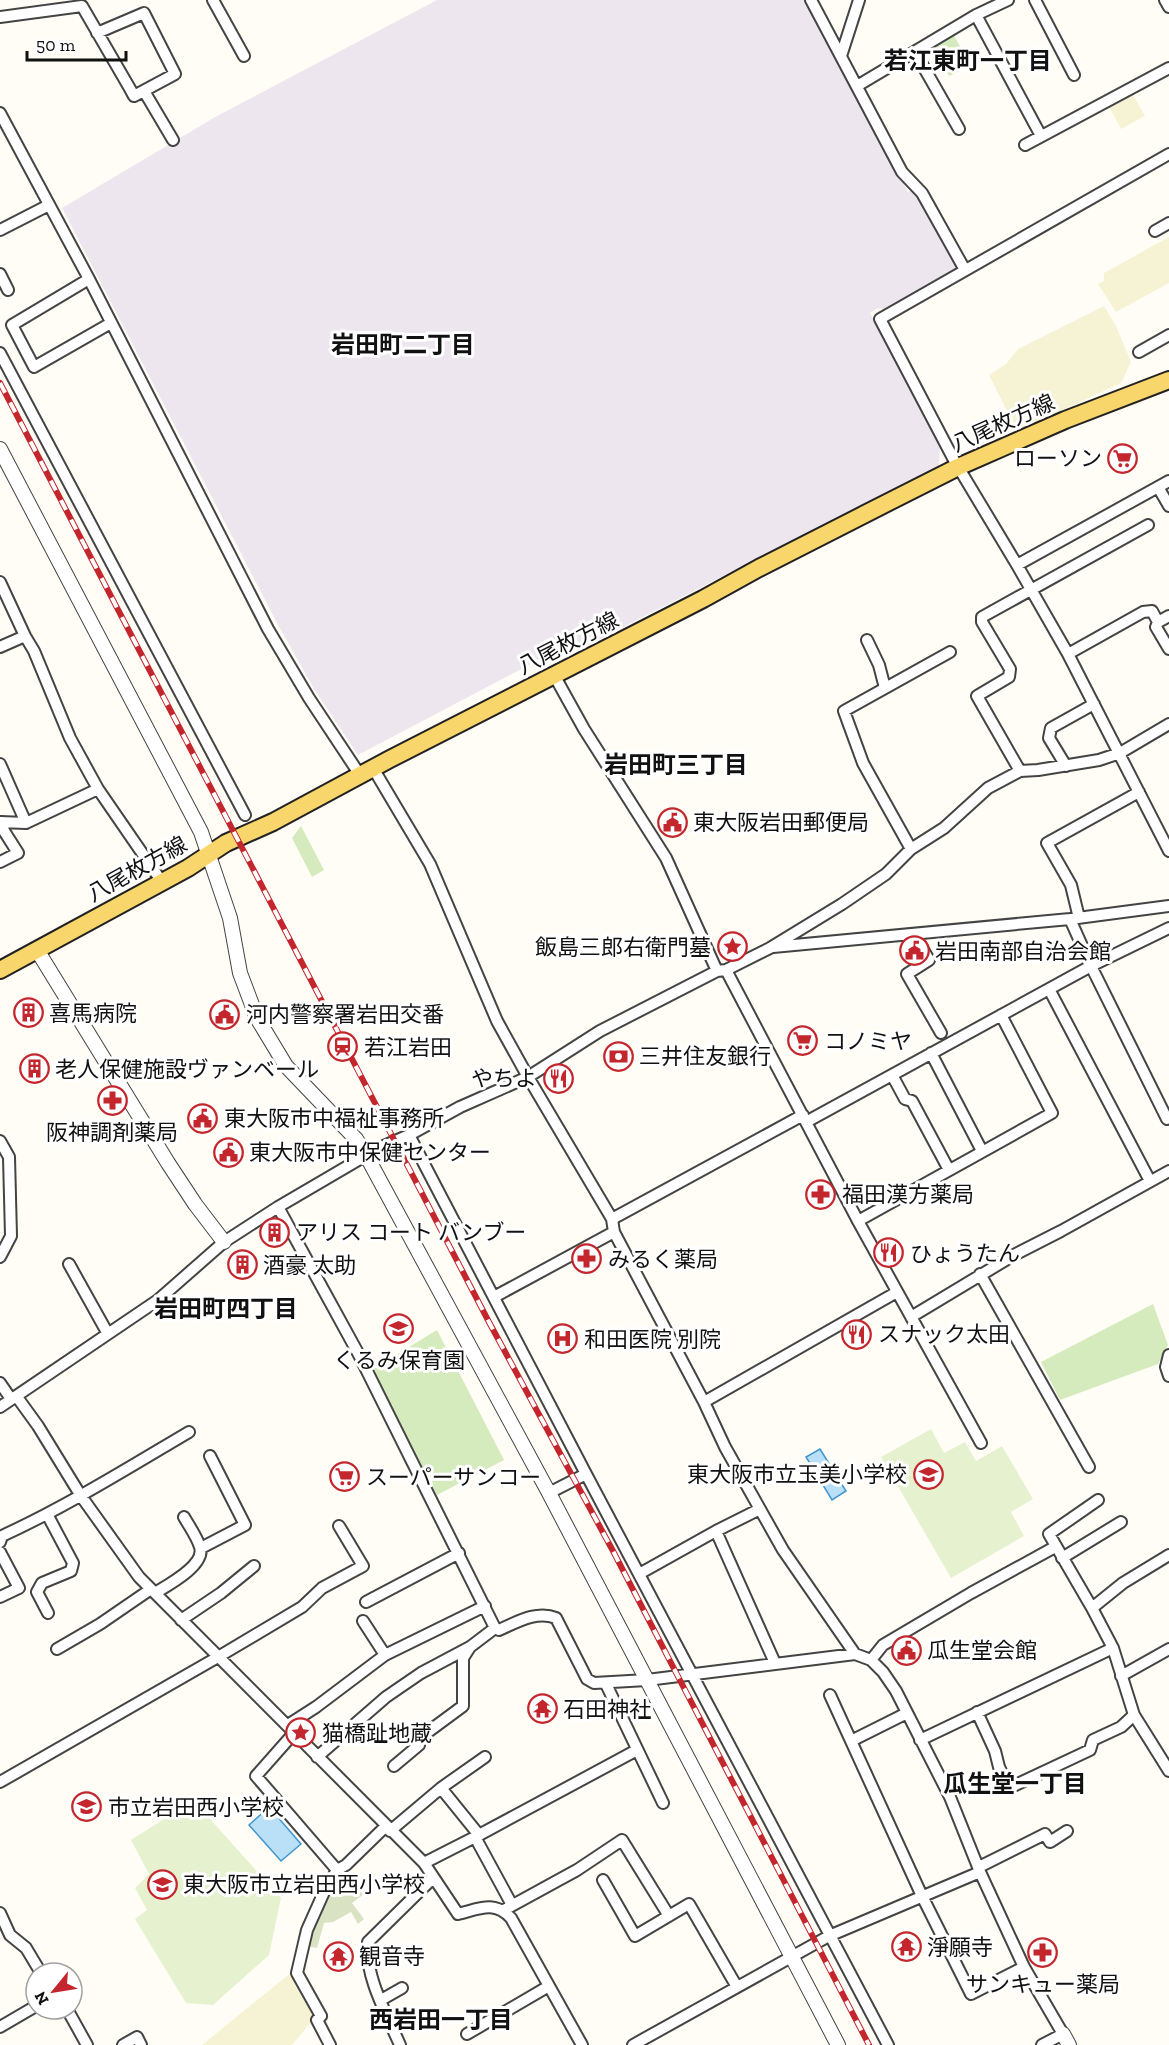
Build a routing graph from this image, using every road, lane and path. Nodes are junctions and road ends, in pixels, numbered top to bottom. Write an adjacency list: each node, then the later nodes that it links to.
1 (213, 0): 12 (street)
2 (811, 0): 13 (street)
3 (859, 0): 13 (street)
4 (1008, 0): 8 (street)
5 (1035, 0): 15 (street)
6 (1166, 0): 7 (street)
7 (1169, 7)
8 (976, 15): 11 (street); 20 (street)
9 (0, 17): 10 (street)
10 (97, 33): 17 (street); 17 (street)
11 (915, 52): 16 (street); 19 (street)
12 (244, 56)
13 (841, 56): 16 (street)
14 (1169, 68): 20 (street)
15 (1074, 75)
16 (857, 86): 28 (street)
17 (144, 91): 21 (street)
18 (0, 113): 24 (street)
19 (959, 129)
20 (1041, 136): 22 (street)
21 (173, 140)
22 (1024, 145)
23 (1169, 154): 28 (street)
24 (49, 205): 26 (street); 30 (street)
25 (1169, 223): 27 (street)
26 (0, 230)
27 (1155, 231)
28 (964, 270): 38 (street)
29 (0, 274): 31 (street)
30 (89, 279): 32 (street); 32 (street)
31 (8, 290)
32 (111, 323): 62 (street)
33 (1169, 335): 34 (street)
34 (1139, 352)
35 (0, 353): 65 (street)
36 (1169, 380): 38 (main road, 八尾枚方線)
37 (0, 449): 70 (street)
38 (958, 467): 43 (street); 54 (main road, 八尾枚方線)
39 (1169, 482): 40 (street)
40 (1158, 487): 41 (street); 43 (street)
41 (1169, 507)
42 (1148, 525): 45 (street)
43 (1017, 565): 45 (street)
44 (0, 582): 48 (street)
45 (1032, 590): 53 (street); 61 (street)
46 (1169, 616): 47 (street)
47 (1158, 622): 51 (street); 53 (street)
48 (25, 636): 50 (street); 63 (street)
49 (867, 640): 55 (street)
50 (0, 647)
51 (1169, 649)
52 (950, 652): 55 (street)
53 (1068, 654): 56 (street)
54 (554, 675): 62 (main road, 八尾枚方線); 81 (street)
55 (885, 688): 68 (street)
56 (1094, 704): 58 (street); 60 (street)
57 (1169, 724): 58 (street)
58 (1120, 753): 60 (street); 64 (street)
59 (0, 764): 67 (street)
60 (1066, 766): 61 (street)
61 (1020, 771): 68 (street)
62 (367, 772): 70 (main road, 八尾枚方線); 87 (street)
63 (98, 789): 67 (street); 72 (street)
64 (1140, 792): 69 (street); 74 (street)
65 (245, 815)
66 (1, 822): 67 (street); 71 (street)
67 (26, 823)
68 (911, 849): 77 (street)
69 (1169, 851)
70 (210, 854): 72 (main road, 八尾枚方線); 93 (street)
71 (0, 862)
72 (162, 882): 78 (main road, 八尾枚方線)
73 (1169, 906): 74 (street)
74 (1075, 918): 76 (street); 79 (street)
75 (1169, 928): 79 (street)
76 (914, 934): 77 (street); 84 (street)
77 (770, 948): 81 (street)
78 (37, 950): 80 (main road, 八尾枚方線); 101 (street)
79 (1091, 966): 82 (street); 89 (street)
80 (0, 969)
81 (721, 971): 87 (street); 88 (street)
82 (1049, 989): 83 (street); 96 (street)
83 (1001, 1016): 85 (street); 92 (street)
84 (941, 1033)
85 (931, 1053): 86 (street); 92 (street)
86 (892, 1075): 88 (street); 94 (street)
87 (528, 1077): 90 (street); 98 (street)
88 (805, 1118): 98 (street); 99 (street)
89 (1167, 1119)
90 (409, 1135): 93 (street); 106 (street)
91 (0, 1141): 102 (street)
92 (982, 1151): 94 (street)
93 (366, 1155): 97 (street); 120 (street)
94 (949, 1170): 99 (street)
95 (1169, 1171): 96 (street)
96 (1150, 1181): 104 (street)
97 (278, 1207): 101 (street); 133 (street)
98 (612, 1219): 100 (street)
99 (858, 1221): 105 (street)
100 (614, 1232): 106 (street); 113 (street)
101 (224, 1242): 108 (street)
102 (0, 1257)
103 (69, 1264): 108 (street)
104 (980, 1274): 107 (street); 118 (street)
105 (897, 1292): 107 (street); 113 (street)
106 (494, 1297): 119 (street)
107 (911, 1317): 116 (street)
108 (108, 1334): 112 (street)
109 (1169, 1355): 110 (street)
110 (1169, 1376)
111 (0, 1383): 112 (street)
112 (14, 1398): 114 (street); 121 (street)
113 (704, 1402): 123 (street)
114 (0, 1407)
115 (189, 1432): 121 (street)
116 (981, 1443)
117 (210, 1456): 131 (street)
118 (1089, 1467)
119 (586, 1474): 120 (street); 137 (street)
120 (549, 1493): 158 (street)
121 (81, 1496): 124 (street); 138 (street)
122 (1098, 1500): 130 (street)
123 (760, 1509): 128 (street); 151 (street)
124 (47, 1514): 129 (street); 143 (street)
125 (184, 1516): 131 (street)
126 (1121, 1522): 135 (street)
127 (339, 1526): 153 (street)
128 (716, 1531): 137 (street); 155 (street)
129 (0, 1542)
130 (1055, 1547): 135 (street); 154 (street)
131 (201, 1548): 138 (street)
132 (0, 1552): 139 (street)
133 (459, 1553): 140 (street); 141 (street)
134 (1169, 1555): 142 (street)
135 (1062, 1558): 142 (street)
136 (254, 1566): 144 (street)
137 (639, 1574): 156 (street)
138 (153, 1591): 144 (street); 149 (street)
139 (0, 1597)
140 (366, 1602)
141 (484, 1606): 146 (street); 152 (street)
142 (1092, 1608): 148 (street)
143 (48, 1613)
144 (181, 1620): 153 (street)
145 (363, 1621): 152 (street)
146 (495, 1628): 147 (street); 159 (street)
147 (470, 1647): 171 (street); 172 (street)
148 (1113, 1648): 157 (street); 161 (street)
149 (57, 1649)
150 (1169, 1649): 157 (street)
151 (855, 1654): 154 (street); 155 (street)
152 (385, 1655): 164 (street)
153 (219, 1657): 164 (street); 174 (street)
154 (871, 1660): 162 (street)
155 (775, 1663): 156 (street)
156 (692, 1674): 158 (street); 190 (street)
157 (1120, 1676): 163 (street)
158 (647, 1680): 159 (street); 192 (street)
159 (606, 1684): 168 (street)
160 (830, 1695): 166 (street)
161 (977, 1712): 163 (street); 165 (street)
162 (907, 1713): 165 (street); 166 (street)
163 (1134, 1715): 169 (street)
164 (291, 1729): 171 (street); 181 (street)
165 (920, 1740): 182 (street)
166 (851, 1741): 185 (street)
167 (1169, 1749): 169 (street)
168 (637, 1750): 176 (street); 179 (street)
169 (1158, 1753): 173 (street)
170 (485, 1757): 175 (street)
171 (317, 1758): 177 (street)
172 (394, 1767)
173 (1169, 1771)
174 (0, 1782)
175 (441, 1788): 177 (street); 179 (street)
176 (663, 1803)
177 (388, 1829): 180 (street); 181 (street)
178 (1067, 1832): 182 (street)
179 (477, 1836): 180 (street); 186 (street)
180 (423, 1863): 183 (street)
181 (337, 1870): 207 (street)
182 (979, 1870): 185 (street); 194 (street)
183 (433, 1878): 186 (street); 198 (street)
184 (603, 1880): 188 (street)
185 (922, 1896): 190 (street); 194 (street)
186 (508, 1908): 188 (street); 195 (street)
187 (0, 1913): 189 (street)
188 (669, 1916): 196 (street)
189 (10, 1935): 191 (street); 193 (street)
190 (829, 1936): 192 (street); 212 (street)
191 (0, 1941)
192 (792, 1956): 196 (street); 211 (street)
193 (34, 1961)
194 (1024, 1967): 203 (street)
195 (549, 1986): 202 (street); 209 (street)
196 (737, 1987): 210 (street)
197 (402, 1988): 198 (street)
198 (381, 2001): 208 (street)
199 (24, 2013): 201 (street)
200 (74, 2021): 204 (street)
201 (0, 2027)
202 (467, 2034)
203 (1066, 2039): 213 (street)
204 (87, 2045)
205 (123, 2045): 206 (street)
206 (141, 2045)
207 (330, 2045)
208 (400, 2045)
209 (582, 2045)
210 (633, 2045)
211 (838, 2045)
212 (888, 2045)
213 (1042, 2045)

